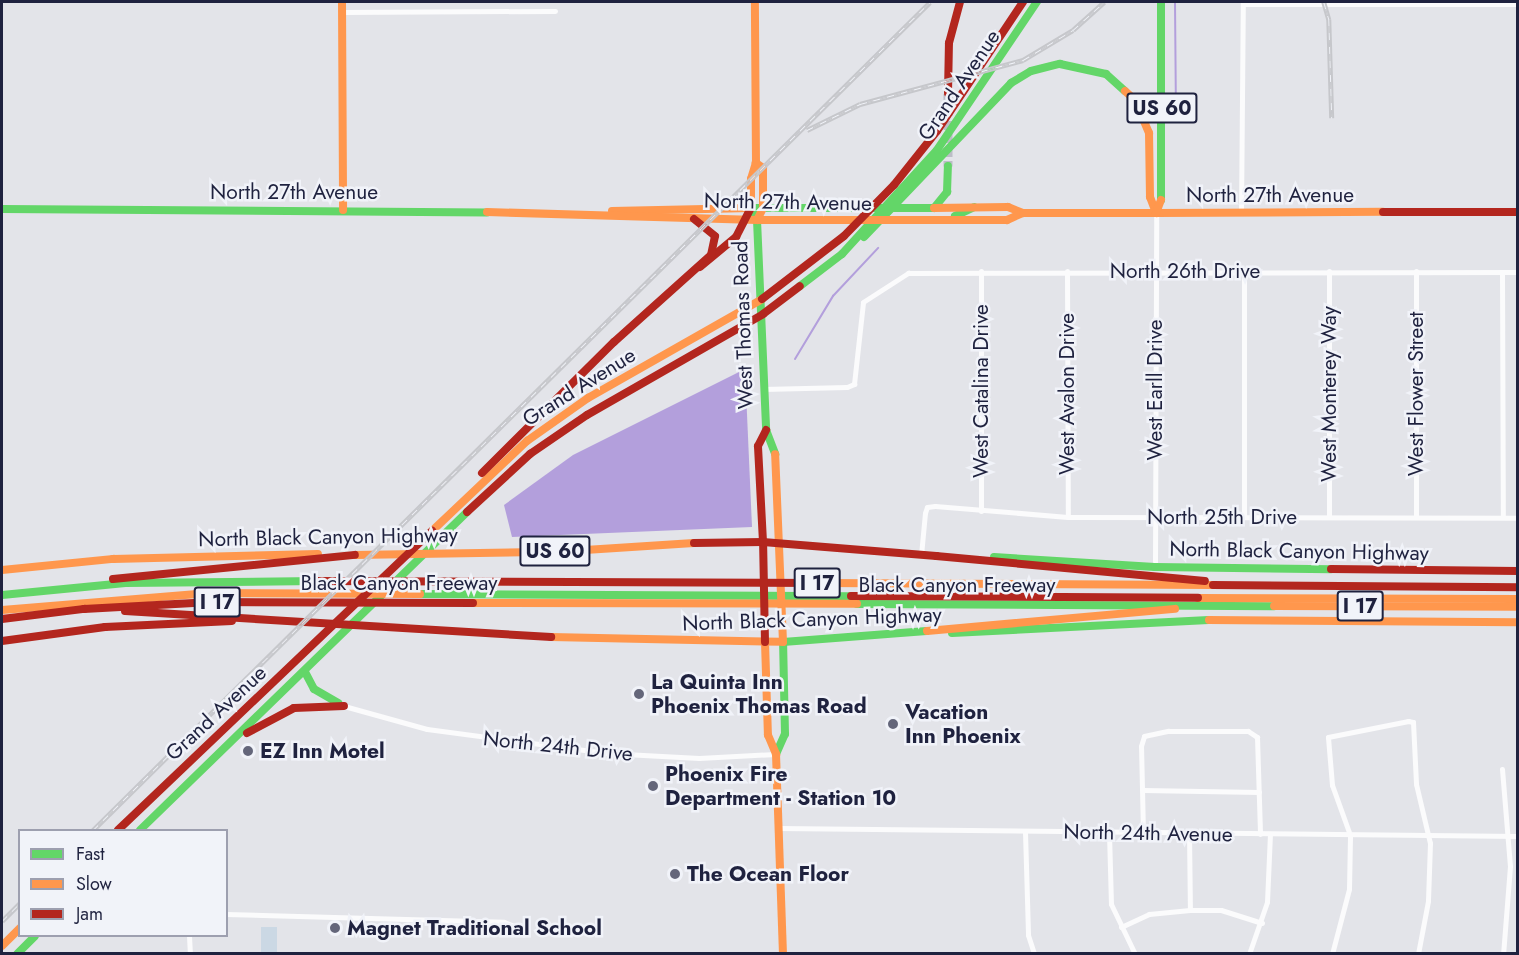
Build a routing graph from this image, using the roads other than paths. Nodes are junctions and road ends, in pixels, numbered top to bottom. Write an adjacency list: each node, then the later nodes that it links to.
1 (342, 2): 10 (main road)
2 (755, 2): 12 (main road, West Thomas Road)
3 (960, 2): 11 (main road)
4 (1023, 2): 41 (main road, Grand Avenue)
5 (1037, 2): 29 (main road, Grand Avenue)
6 (1161, 2): 23 (main road, US 60)
7 (1243, 3): 8 (street); 24 (street)
8 (1518, 4)
9 (555, 11): 10 (street)
10 (342, 12): 19 (main road)
11 (948, 93)
12 (756, 163): 15 (main road, West Thomas Road); 16 (main road, West Thomas Road)
13 (948, 166): 17 (main road)
14 (974, 207): 17 (main road, North 27th Avenue); 22 (main road, North 27th Avenue); 28 (main road)
15 (751, 208): 16 (main road, North 27th Avenue); 21 (main road, North 27th Avenue); 26 (main road); 27 (main road, West Thomas Road)
16 (763, 208): 17 (main road, North 27th Avenue); 27 (main road, West Thomas Road)
17 (934, 208)
18 (2, 209): 19 (main road, North 27th Avenue)
19 (343, 210): 21 (main road, North 27th Avenue)
20 (1518, 212): 24 (main road, North 27th Avenue)
21 (587, 213): 25 (main road, North 27th Avenue)
22 (1023, 213): 23 (main road, North 27th Avenue); 28 (main road, North 27th Avenue)
23 (1156, 213): 24 (main road, North 27th Avenue); 29 (main road); 33 (street, West Earll Drive)
24 (1241, 213)
25 (694, 219): 26 (main road, North 27th Avenue); 30 (main road)
26 (746, 220): 27 (main road, North 27th Avenue); 30 (main road)
27 (757, 220): 28 (main road, North 27th Avenue); 39 (main road, West Thomas Road)
28 (927, 221)
29 (842, 254): 74 (main road, Grand Avenue)
30 (700, 267): 41 (main road)
31 (981, 271): 32 (street, North 26th Drive); 39 (street, North 26th Drive); 42 (street, West Catalina Drive)
32 (1066, 271): 33 (street, North 26th Drive); 43 (street, West Avalon Drive)
33 (1156, 271): 34 (street, North 26th Drive); 44 (street, West Earll Drive)
34 (1244, 271): 35 (street, North 26th Drive); 45 (street)
35 (1329, 271): 36 (street, North 26th Drive); 46 (street, West Monterey Way)
36 (1416, 272): 37 (street, North 26th Drive); 47 (street, West Flower Street)
37 (1502, 272): 38 (street, North 26th Drive); 48 (street)
38 (1518, 272)
39 (764, 389): 40 (main road, West Thomas Road)
40 (766, 430): 50 (main road, West Thomas Road); 51 (main road, West Thomas Road)
41 (451, 510): 82 (main road, Grand Avenue)
42 (981, 511): 43 (street, North 25th Drive); 53 (street, North 25th Drive)
43 (1068, 517): 44 (street, North 25th Drive)
44 (1155, 517): 45 (street, North 25th Drive); 55 (street, West Earll Drive)
45 (1244, 517): 46 (street, North 25th Drive)
46 (1329, 517): 47 (street, North 25th Drive)
47 (1416, 517): 48 (street, North 25th Drive)
48 (1503, 517): 49 (street, North 25th Drive)
49 (1518, 518)
50 (763, 542): 51 (main road, North Black Canyon Highway); 52 (main road, North Black Canyon Highway / US 60); 72 (main road, West Thomas Road)
51 (780, 543): 53 (main road, North Black Canyon Highway); 73 (main road, West Thomas Road)
52 (346, 555): 56 (main road, North Black Canyon Highway); 60 (main road)
53 (921, 555): 54 (main road, North Black Canyon Highway)
54 (936, 556): 55 (main road, North Black Canyon Highway); 58 (main road)
55 (1155, 567): 57 (main road, North Black Canyon Highway)
56 (2, 570)
57 (1518, 571)
58 (1222, 585): 59 (main road, Black Canyon Freeway / I 17); 60 (main road, Black Canyon Freeway / I 17)
59 (1518, 587)
60 (55, 589): 61 (main road, Black Canyon Freeway / I 17)
61 (2, 595)
62 (1518, 599): 66 (main road)
63 (1203, 605): 64 (main road, Black Canyon Freeway / I 17); 65 (main road, Black Canyon Freeway / I 17); 70 (main road)
64 (1518, 607)
65 (84, 609): 67 (main road, Black Canyon Freeway / I 17); 68 (main road)
66 (2, 610)
67 (2, 619)
68 (314, 620): 71 (main road, North Black Canyon Highway); 72 (main road, North Black Canyon Highway)
69 (1518, 622): 70 (main road, North Black Canyon Highway)
70 (927, 631): 73 (main road, North Black Canyon Highway)
71 (2, 641)
72 (765, 642): 73 (main road, North Black Canyon Highway); 77 (main road, West Thomas Road)
73 (783, 642): 77 (main road, West Thomas Road)
74 (305, 672): 75 (main road); 76 (main road, Grand Avenue)
75 (344, 706): 76 (main road); 77 (street, North 24th Drive)
76 (236, 739): 83 (main road, Grand Avenue)
77 (776, 754): 81 (main road, West Thomas Road)
78 (1502, 769): 92 (street)
79 (1143, 790): 80 (street); 80 (street); 86 (street)
80 (1259, 792): 88 (street)
81 (778, 828): 84 (street, North 24th Avenue); 105 (main road, West Thomas Road)
82 (120, 829)
83 (142, 829)
84 (1025, 832): 85 (street, North 24th Avenue); 106 (street)
85 (1109, 832): 86 (street, North 24th Avenue); 98 (street)
86 (1143, 833): 87 (street, North 24th Avenue)
87 (1189, 833): 88 (street, North 24th Avenue); 94 (street)
88 (1260, 834): 89 (street, North 24th Avenue)
89 (1270, 834): 90 (street, North 24th Avenue); 96 (street)
90 (1350, 835): 91 (street, North 24th Avenue); 91 (street); 109 (street)
91 (1429, 835): 92 (street, North 24th Avenue); 110 (street)
92 (1509, 836): 93 (street, North 24th Avenue); 111 (street)
93 (1518, 836)
94 (1190, 910): 96 (street); 98 (street)
95 (228, 914): 97 (street)
96 (1262, 923): 108 (street)
97 (514, 926)
98 (1121, 927): 107 (street)
99 (18, 930): 102 (main road)
100 (34, 937): 103 (main road)
101 (189, 937): 104 (street)
102 (2, 946)
103 (17, 954)
104 (190, 954)
105 (783, 954)
106 (1034, 954)
107 (1135, 954)
108 (1249, 954)
109 (1332, 954)
110 (1418, 954)
111 (1503, 954)

